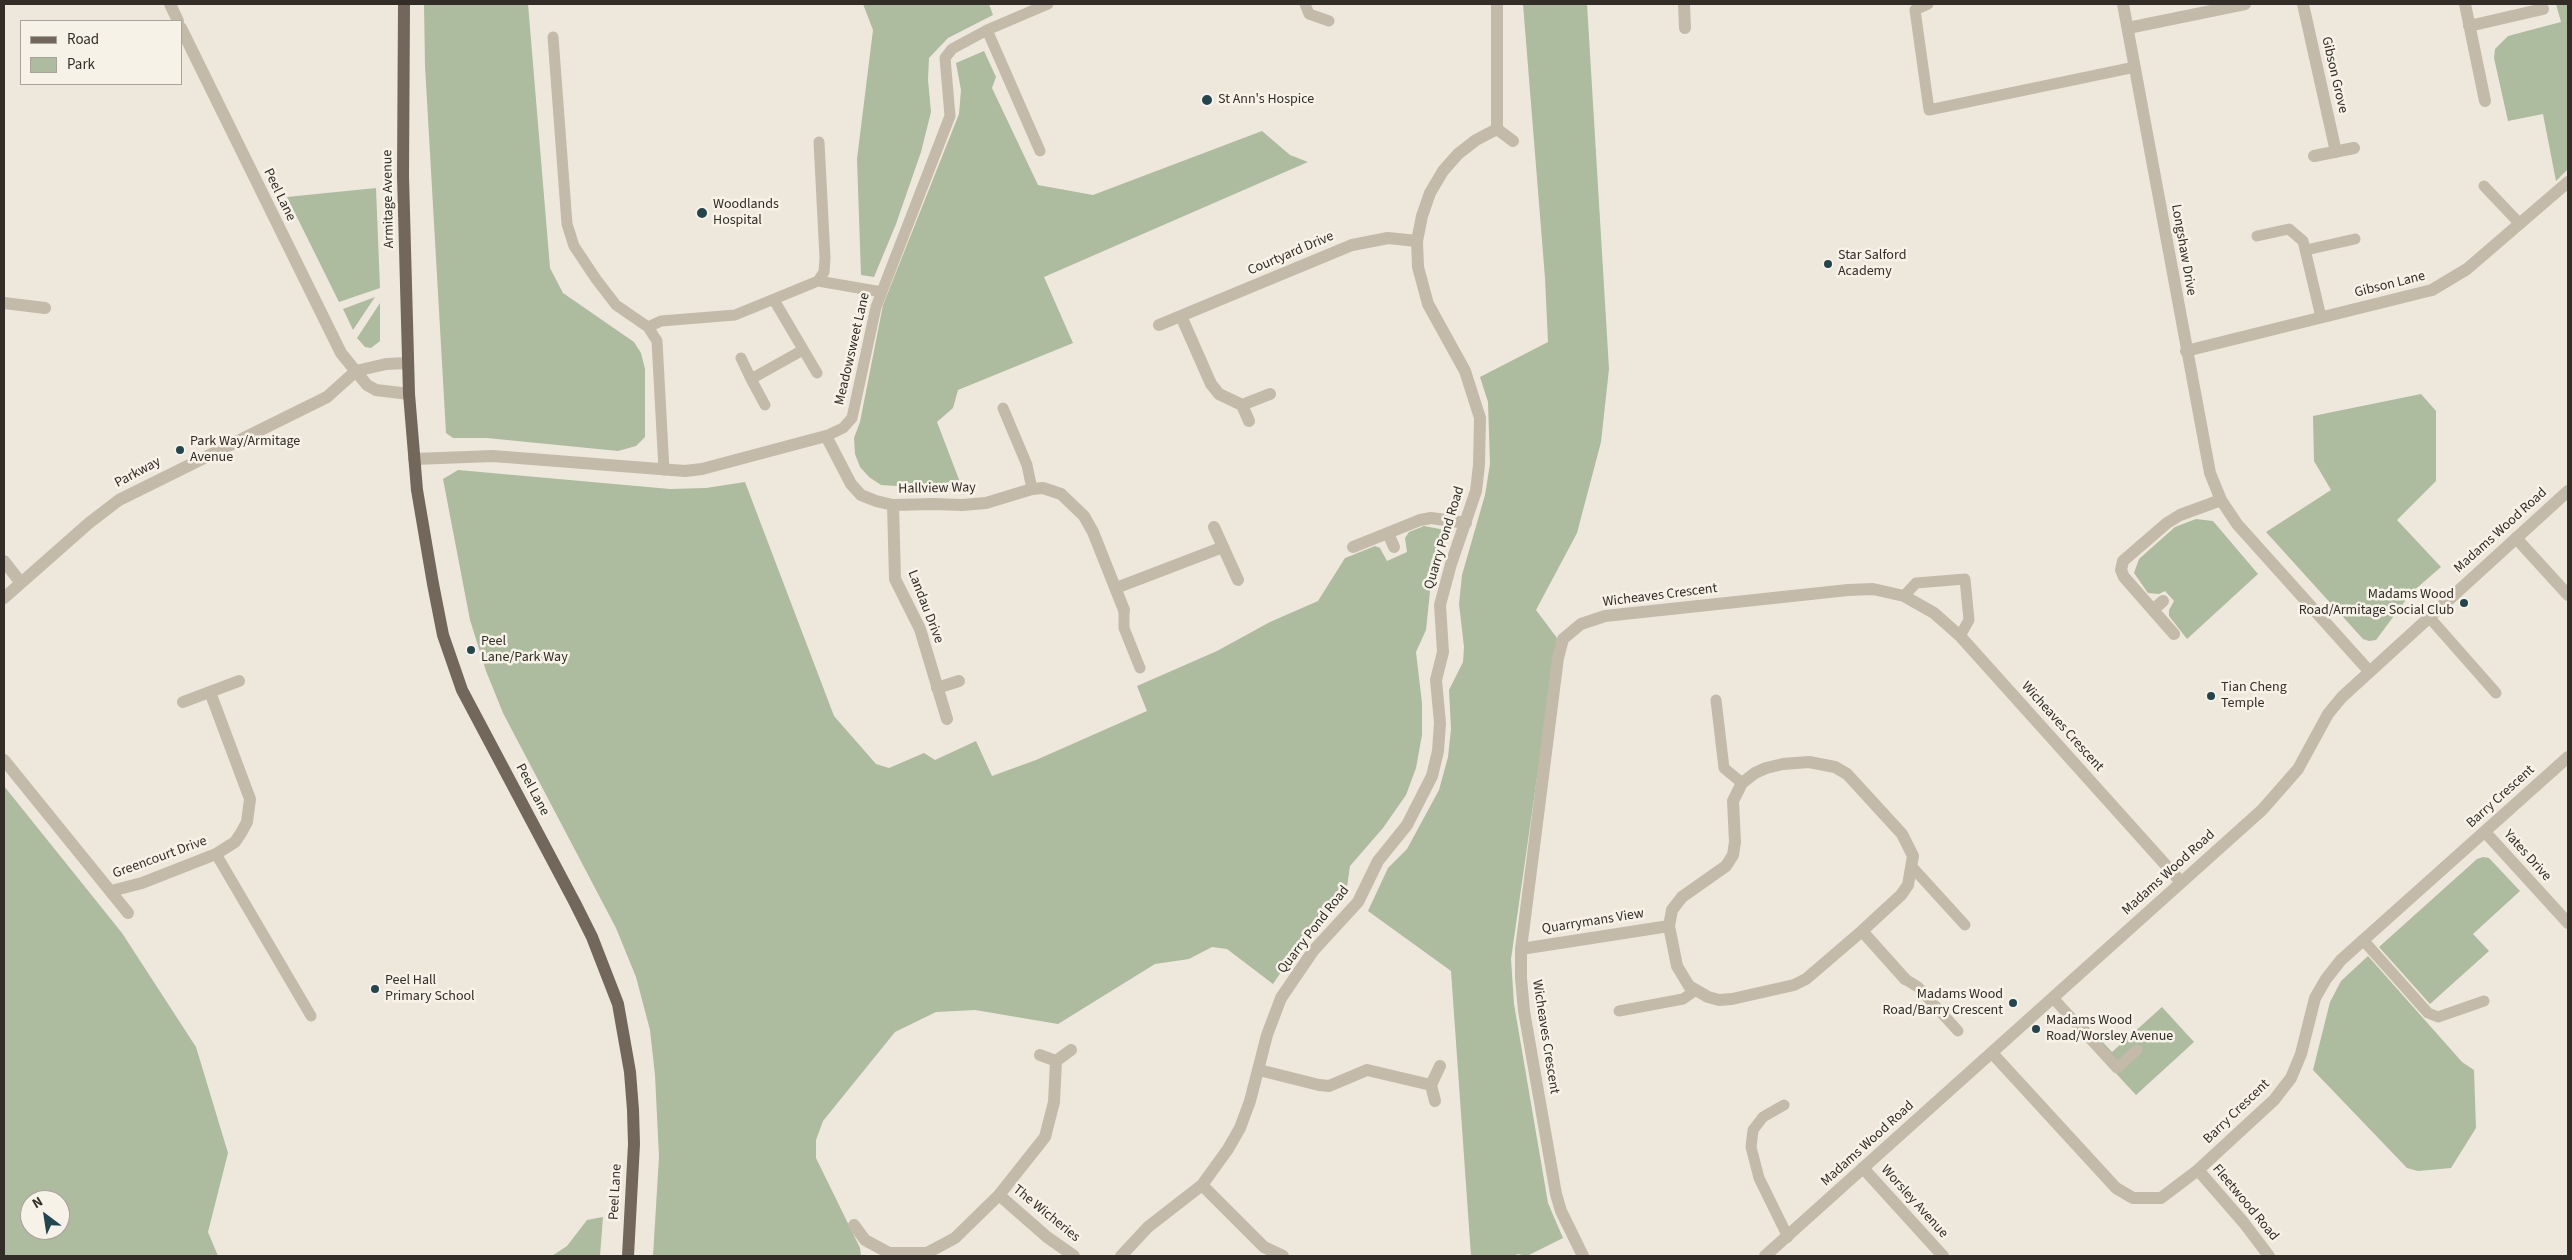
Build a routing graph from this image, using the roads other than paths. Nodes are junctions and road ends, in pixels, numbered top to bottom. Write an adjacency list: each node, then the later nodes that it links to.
1 (170, 4): 13 (street)
2 (404, 4): 49 (main road, Armitage Avenue)
3 (1048, 4): 19 (lane, Meadowsweet Lane)
4 (1304, 4): 14 (lane)
5 (1498, 4): 23 (street)
6 (1684, 4): 16 (street)
7 (1928, 4): 21 (lane)
8 (2123, 4): 17 (street, Longshaw Drive)
9 (2245, 4): 17 (street)
10 (2303, 4): 28 (street, Gibson Grove)
11 (2465, 4): 15 (street)
12 (2543, 9): 15 (street)
13 (178, 20)
14 (1329, 21)
15 (2469, 26): 22 (street)
16 (1685, 28)
17 (2128, 28): 21 (street, Longshaw Drive)
18 (182, 30): 50 (street, Peel Lane)
19 (987, 30): 27 (lane); 38 (lane, Meadowsweet Lane)
20 (553, 37): 45 (lane)
21 (2135, 67): 47 (street, Longshaw Drive)
22 (2485, 101)
23 (1497, 129): 24 (street); 35 (street, Quarry Pond Road)
24 (1513, 140)
25 (819, 142): 37 (lane)
26 (2354, 148): 28 (street)
27 (1040, 151)
28 (2336, 152): 29 (street)
29 (2314, 156)
30 (2568, 182): 32 (street, Gibson Lane)
31 (2484, 186): 32 (lane)
32 (2520, 224): 43 (street, Gibson Lane)
33 (2257, 236): 36 (lane)
34 (2355, 239): 36 (lane)
35 (1418, 241): 42 (street, Courtyard Drive); 66 (street, Quarry Pond Road)
36 (2306, 250): 43 (lane)
37 (818, 281): 38 (lane); 39 (lane)
38 (882, 292): 59 (lane, Meadowsweet Lane)
39 (774, 300): 45 (lane); 46 (lane)
40 (4, 303): 41 (street)
41 (45, 308)
42 (1181, 316): 44 (street, Courtyard Drive); 56 (street)
43 (2321, 318): 47 (street, Gibson Lane)
44 (1159, 325)
45 (648, 327): 61 (lane)
46 (803, 350): 51 (lane); 52 (lane)
47 (2186, 351): 64 (street, Longshaw Drive)
48 (741, 358): 52 (lane)
49 (408, 363): 50 (street); 53 (main road, Armitage Avenue)
50 (356, 372): 53 (street, Peel Lane); 75 (street, Parkway)
51 (817, 373)
52 (752, 379): 55 (lane)
53 (409, 394): 60 (main road, Peel Lane)
54 (1270, 394): 56 (street)
55 (765, 404)
56 (1242, 405): 58 (street)
57 (1004, 408): 62 (lane)
58 (1249, 421)
59 (826, 436): 61 (street, Meadowsweet Lane); 65 (street, Hallview Way)
60 (414, 459): 61 (street, Meadowsweet Lane); 134 (main road, Peel Lane)
61 (664, 470)
62 (1032, 489): 65 (street, Hallview Way); 76 (street, Hallview Way)
63 (2568, 491): 69 (street, Madams Wood Road)
64 (2221, 500): 82 (street); 87 (street, Longshaw Drive)
65 (893, 506): 90 (street, Landau Drive)
66 (1466, 523): 68 (street); 124 (street, Quarry Pond Road)
67 (1214, 527): 70 (street)
68 (1388, 532): 71 (street); 72 (street)
69 (2516, 538): 77 (street); 83 (street, Madams Wood Road)
70 (1223, 547): 74 (street); 76 (street)
71 (1353, 547)
72 (1394, 548)
73 (4, 561): 75 (street)
74 (1238, 580)
75 (21, 582): 79 (street, Parkway)
76 (1116, 588): 81 (street, Hallview Way)
77 (2568, 595)
78 (1904, 596): 85 (street, Wicheaves Crescent); 85 (lane); 110 (street, Wicheaves Crescent)
79 (4, 598)
80 (2164, 601): 82 (street)
81 (1124, 610): 86 (lane)
82 (2153, 610): 84 (street)
83 (2429, 617): 87 (street, Madams Wood Road); 92 (lane)
84 (2174, 634)
85 (1960, 636): 102 (street, Wicheaves Crescent)
86 (1140, 668)
87 (2369, 671): 102 (street, Madams Wood Road)
88 (959, 680): 90 (street)
89 (239, 681): 91 (street)
90 (937, 688): 95 (street, Landau Drive)
91 (210, 692): 94 (street); 100 (street, Greencourt Drive)
92 (2496, 693)
93 (1716, 700): 98 (lane)
94 (183, 702)
95 (947, 719)
96 (2568, 757): 99 (street, Barry Crescent)
97 (4, 760): 103 (street, Greencourt Drive)
98 (1742, 783): 101 (street); 107 (street)
99 (2485, 832): 105 (street, Yates Drive); 109 (street, Barry Crescent)
100 (216, 854): 103 (street, Greencourt Drive); 116 (lane)
101 (1913, 868): 106 (lane); 108 (street)
102 (2181, 882): 113 (street, Madams Wood Road)
103 (111, 891): 104 (street, Greencourt Drive)
104 (128, 913)
105 (2568, 923)
106 (1965, 925)
107 (1669, 926): 110 (street, Quarrymans View); 112 (street)
108 (1862, 931): 111 (street); 112 (street)
109 (2363, 940): 114 (lane); 129 (street, Barry Crescent)
110 (1521, 949): 138 (street, Wicheaves Crescent)
111 (1905, 979): 117 (lane)
112 (1696, 990): 115 (lane)
113 (2054, 998): 119 (lane); 120 (street, Madams Wood Road)
114 (2484, 1002)
115 (1618, 1011)
116 (311, 1016)
117 (1958, 1031)
118 (1071, 1050): 122 (street)
119 (2137, 1050)
120 (1992, 1054): 128 (street, Madams Wood Road); 129 (street, Barry Crescent)
121 (1040, 1055): 122 (street)
122 (1056, 1061): 131 (street, The Wicheries)
123 (1440, 1066): 125 (street)
124 (1259, 1070): 125 (street); 130 (street, Quarry Pond Road)
125 (1431, 1085): 126 (street)
126 (1435, 1101)
127 (1784, 1105): 133 (lane)
128 (1863, 1168): 133 (street, Madams Wood Road); 140 (street, Worsley Avenue)
129 (2198, 1170): 141 (street, Fleetwood Road)
130 (1202, 1185): 136 (street, Quarry Pond Road); 137 (street)
131 (999, 1195): 132 (street, The Wicheries); 135 (street, The Wicheries)
132 (854, 1225)
133 (1788, 1237): 139 (street, Madams Wood Road)
134 (628, 1256)
135 (1074, 1256)
136 (1121, 1256)
137 (1283, 1256)
138 (1583, 1256)
139 (1765, 1256)
140 (1943, 1256)
141 (2269, 1256)

